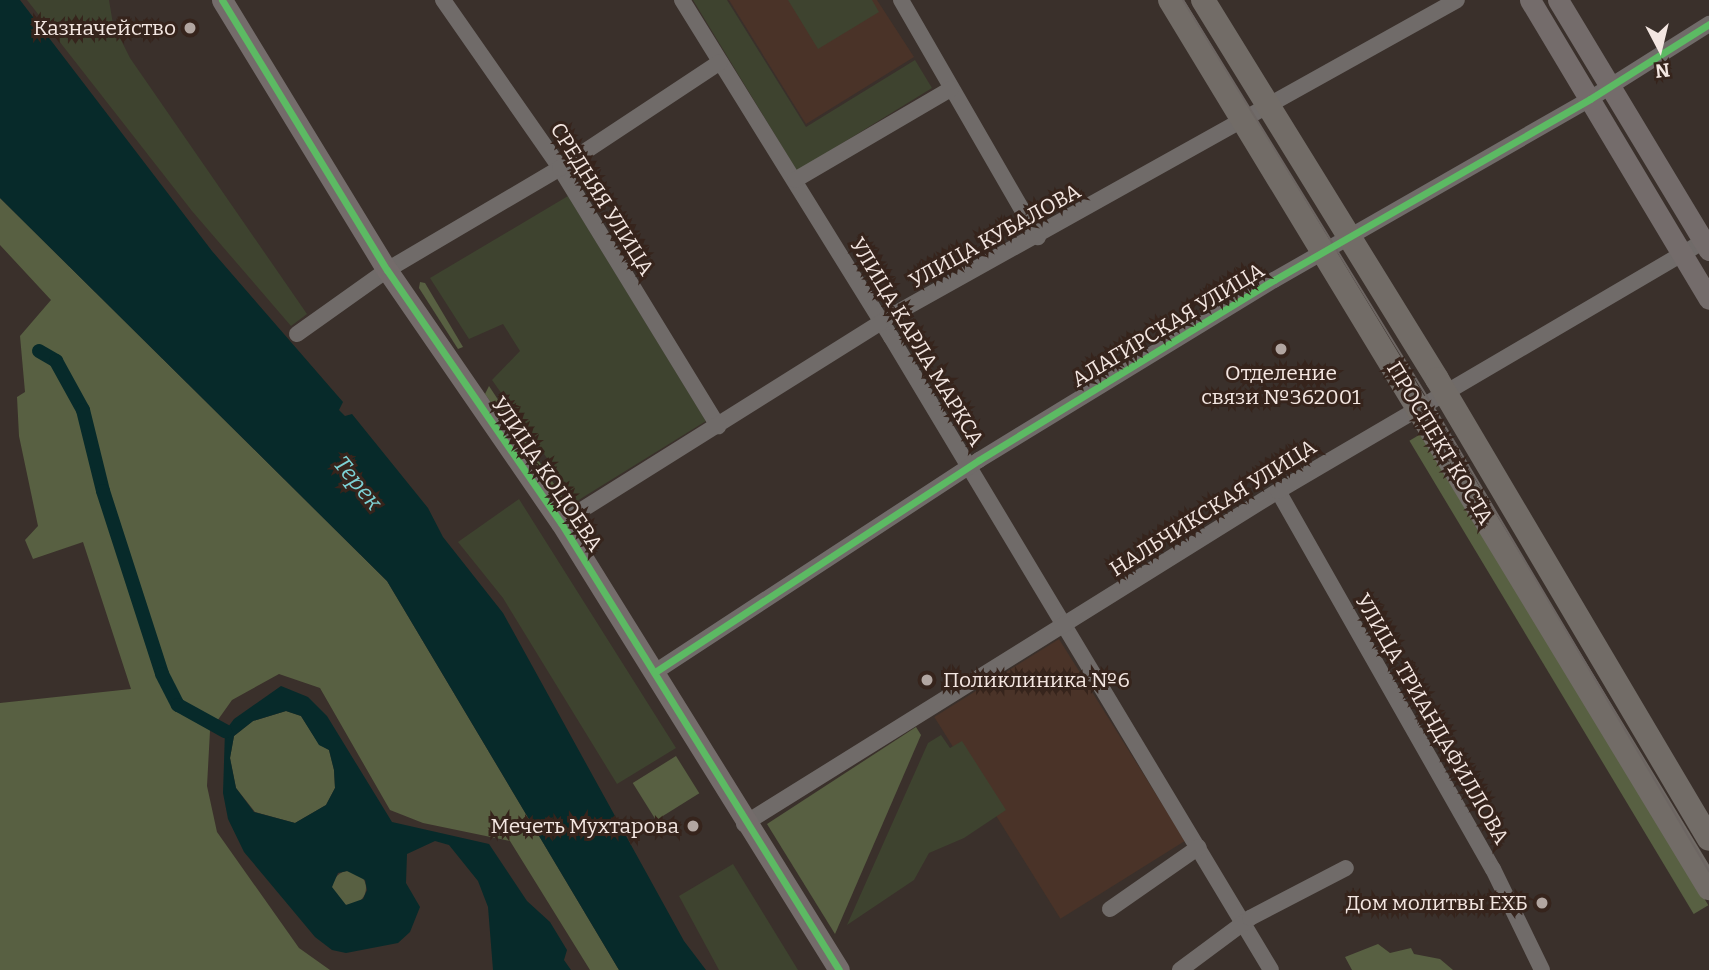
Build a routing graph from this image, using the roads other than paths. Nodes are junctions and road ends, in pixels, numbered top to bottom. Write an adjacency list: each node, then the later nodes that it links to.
1 (443, 0): 17 (street, СРЕДНЯЯ УЛИЦА)
2 (682, 0): 11 (street, УЛИЦА КАРЛА МАРКСА)
3 (901, 0): 13 (street)
4 (1170, 0): 16 (main road, ПРОСПЕКТ КОСТА)
5 (1203, 0): 15 (main road, ПРОСПЕКТ КОСТА)
6 (1457, 0): 15 (street, УЛИЦА КУБАЛОВА)
7 (1530, 0): 14 (street)
8 (1558, 0): 12 (street)
9 (226, 2): 24 (street, УЛИЦА КОЦОЕВА)
10 (1709, 24): 12 (street, АЛАГИРСКАЯ УЛИЦА)
11 (720, 62): 17 (street); 18 (street, УЛИЦА КАРЛА МАРКСА)
12 (1611, 86): 14 (street, АЛАГИРСКАЯ УЛИЦА); 21 (street)
13 (951, 89): 18 (street); 19 (street)
14 (1590, 100): 20 (street, АЛАГИРСКАЯ УЛИЦА); 23 (street)
15 (1267, 106): 16 (street, УЛИЦА КУБАЛОВА); 20 (main road, ПРОСПЕКТ КОСТА)
16 (1242, 121): 19 (street, УЛИЦА КУБАЛОВА); 22 (main road, ПРОСПЕКТ КОСТА)
17 (560, 168): 24 (street); 30 (street, СРЕДНЯЯ УЛИЦА)
18 (795, 180): 26 (street, УЛИЦА КАРЛА МАРКСА)
19 (1038, 237): 26 (street, УЛИЦА КУБАЛОВА)
20 (1347, 238): 22 (street, АЛАГИРСКАЯ УЛИЦА); 28 (main road, ПРОСПЕКТ КОСТА)
21 (1707, 243): 23 (street, НАЛЬЧИКСКАЯ УЛИЦА)
22 (1323, 252): 29 (main road, ПРОСПЕКТ КОСТА); 31 (street, АЛАГИРСКАЯ УЛИЦА)
23 (1682, 254): 25 (street); 28 (street, НАЛЬЧИКСКАЯ УЛИЦА)
24 (387, 270): 27 (street); 33 (street, УЛИЦА КОЦОЕВА)
25 (1709, 299)
26 (882, 322): 30 (street, УЛИЦА КУБАЛОВА); 31 (street, УЛИЦА КАРЛА МАРКСА)
27 (298, 334)
28 (1445, 392): 29 (street, НАЛЬЧИКСКАЯ УЛИЦА); 37 (main road, ПРОСПЕКТ КОСТА)
29 (1420, 408): 32 (street, НАЛЬЧИКСКАЯ УЛИЦА); 38 (main road, ПРОСПЕКТ КОСТА)
30 (718, 426): 33 (street, УЛИЦА КУБАЛОВА)
31 (969, 467): 34 (street, УЛИЦА КАРЛА МАРКСА); 35 (street, АЛАГИРСКАЯ УЛИЦА)
32 (1278, 491): 34 (street, НАЛЬЧИКСКАЯ УЛИЦА); 47 (street, УЛИЦА ТРИАНДАФИЛЛОВА)
33 (561, 523): 35 (street, УЛИЦА КОЦОЕВА)
34 (1064, 625): 36 (street, НАЛЬЧИКСКАЯ УЛИЦА); 39 (street, УЛИЦА КАРЛА МАРКСА)
35 (655, 672): 36 (street, УЛИЦА КОЦОЕВА)
36 (744, 824): 44 (street, УЛИЦА КОЦОЕВА)
37 (1706, 827): 38 (street)
38 (1678, 838): 41 (main road, ПРОСПЕКТ КОСТА)
39 (1199, 847): 42 (street); 43 (street, УЛИЦА КАРЛА МАРКСА)
40 (1346, 868): 43 (street)
41 (1709, 888)
42 (1110, 909)
43 (1243, 923): 45 (street); 46 (street, УЛИЦА КАРЛА МАРКСА)
44 (839, 970)
45 (1180, 970)
46 (1270, 970)
47 (1542, 970)

